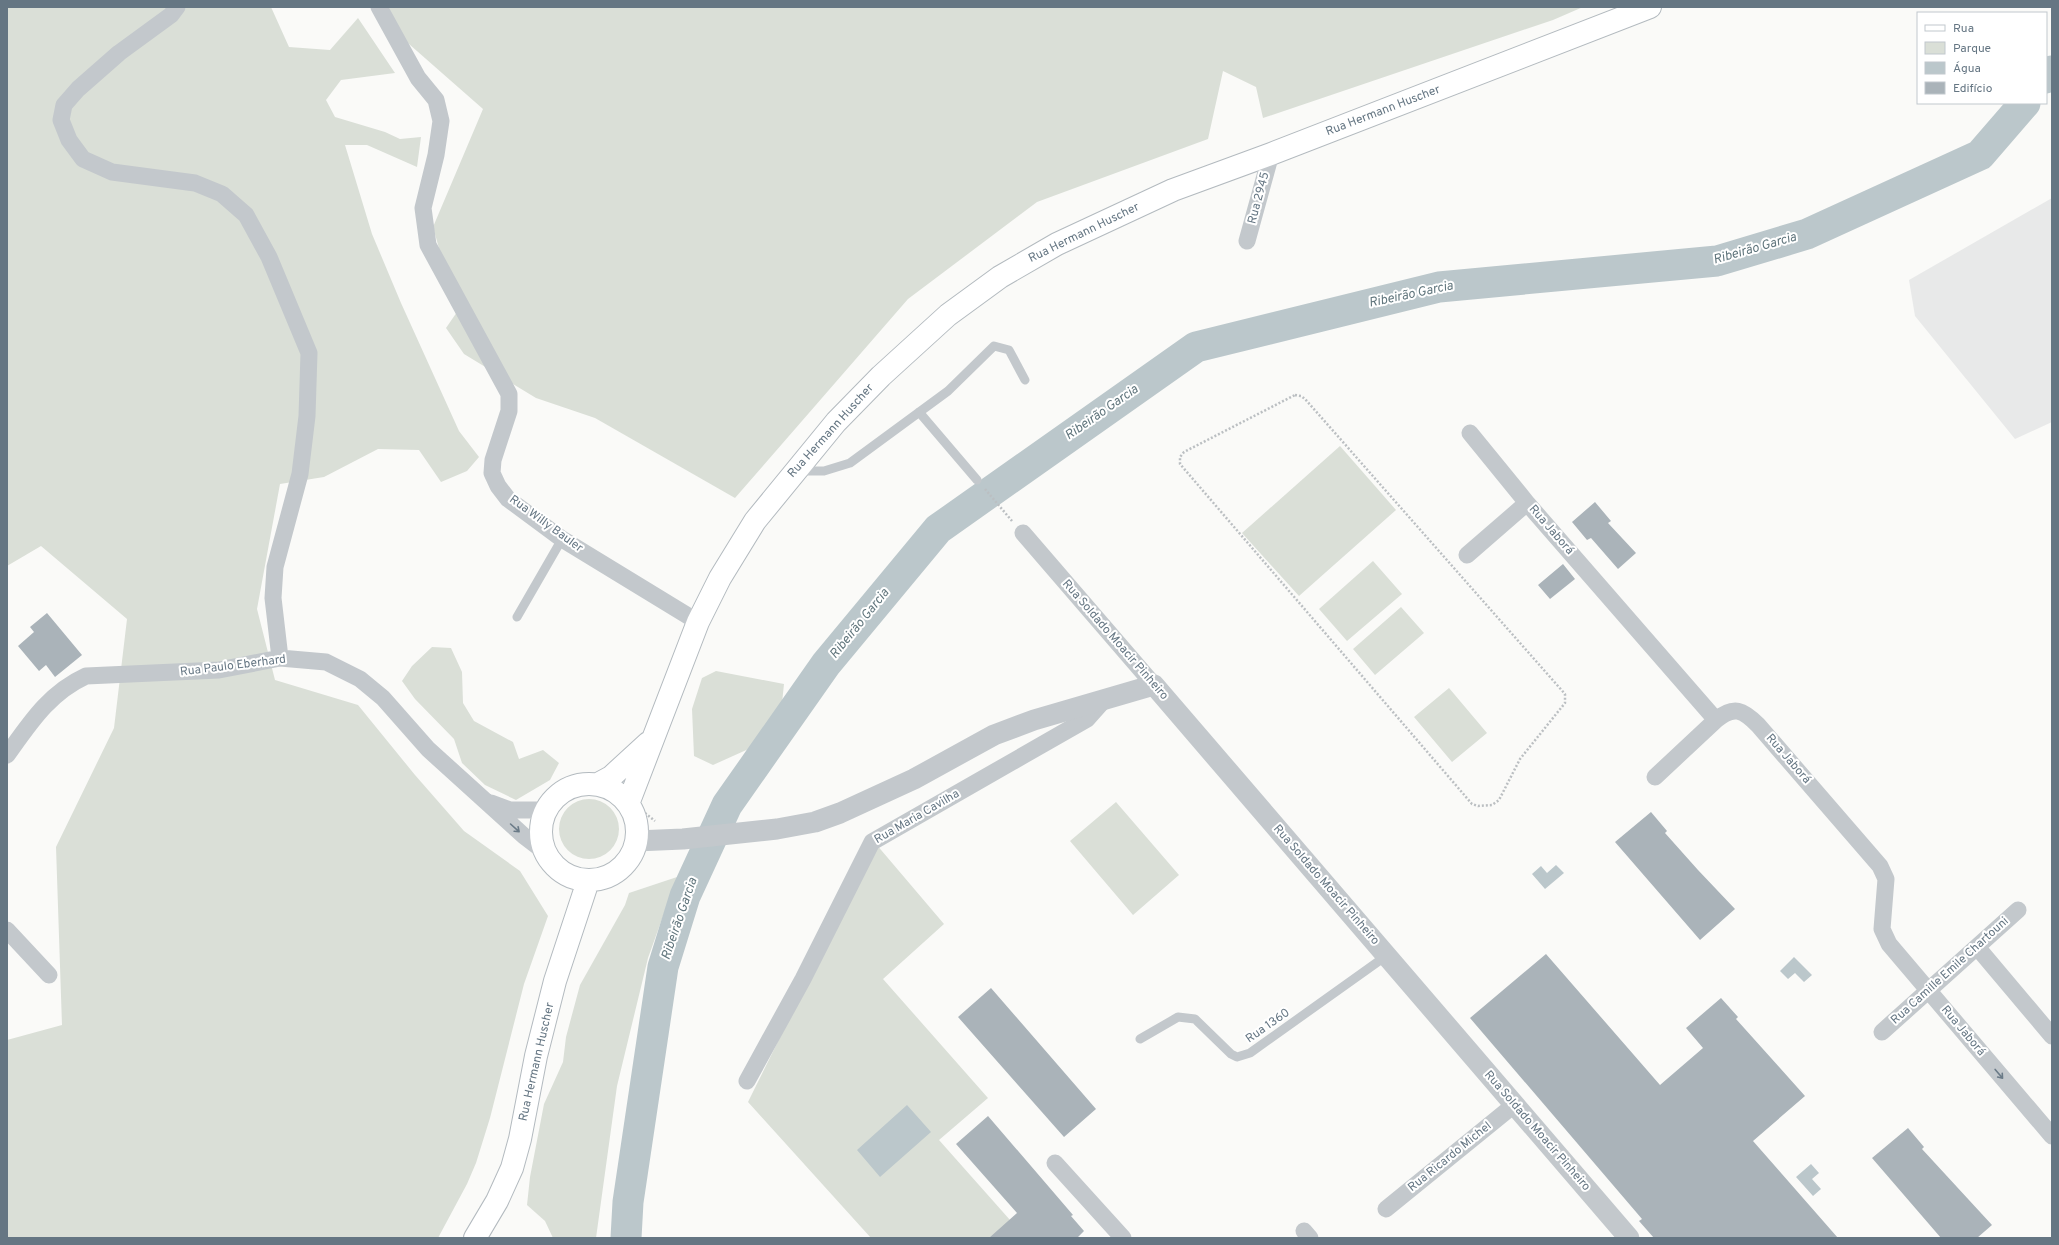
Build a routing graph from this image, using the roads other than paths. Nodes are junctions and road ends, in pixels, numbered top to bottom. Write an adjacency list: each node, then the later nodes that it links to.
1 (178, 7): 17 (street)
2 (379, 7): 13 (street, Rua Willy Bauler)
3 (1650, 7): 4 (main road, Rua Hermann Huscher)
4 (1271, 154): 5 (street, Rua 2945); 9 (main road, Rua Hermann Huscher)
5 (1248, 242)
6 (1025, 380): 7 (lane)
7 (919, 412): 9 (lane); 10 (lane)
8 (1470, 433): 11 (street, Rua Jaborá)
9 (795, 471): 16 (main road, Rua Hermann Huscher)
10 (977, 480)
11 (1527, 503): 14 (street); 20 (street, Rua Jaborá)
12 (1023, 533): 18 (street, Rua Soldado Moacir Pinheiro)
13 (562, 539): 15 (lane); 16 (street, Rua Willy Bauler)
14 (1467, 555)
15 (517, 617)
16 (698, 622): 21 (main road, Rua Hermann Huscher)
17 (280, 658): 22 (street, Rua Paulo Eberhard); 25 (street, Rua Paulo Eberhard)
18 (1154, 685): 19 (street); 34 (street, Rua Soldado Moacir Pinheiro)
19 (1103, 701): 28 (street); 40 (street, Rua Maria Cavilha)
20 (1716, 720): 23 (street); 36 (street, Rua Jaborá)
21 (653, 738): 24 (main road, Rua Hermann Huscher); 26 (main road, Rua Hermann Huscher)
22 (7, 755)
23 (1655, 777)
24 (598, 784): 26 (main road); 27 (main road)
25 (487, 802): 27 (street, Rua Paulo Eberhard); 29 (street, Rua Paulo Eberhard, one-way to 29)
26 (628, 804): 28 (main road)
27 (545, 810): 29 (main road)
28 (636, 841): 30 (main road)
29 (545, 852): 30 (main road)
30 (588, 880): 46 (main road, Rua Hermann Huscher)
31 (2018, 910): 33 (street, Rua Camille Emile Chartouni)
32 (7, 930): 35 (street)
33 (1977, 947): 36 (street, Rua Camille Emile Chartouni); 38 (street)
34 (1386, 956): 39 (lane, Rua 1360); 41 (street, Rua Soldado Moacir Pinheiro)
35 (49, 975)
36 (1929, 991): 37 (street, Rua Camille Emile Chartouni); 42 (street, Rua Jaborá, one-way to 42)
37 (1882, 1032)
38 (2052, 1036)
39 (1140, 1039)
40 (747, 1081)
41 (1514, 1105): 44 (street, Rua Ricardo Michel); 45 (street, Rua Soldado Moacir Pinheiro)
42 (2052, 1136)
43 (1055, 1163): 47 (street)
44 (1386, 1209)
45 (1626, 1237)
46 (475, 1238)
47 (1123, 1238)

